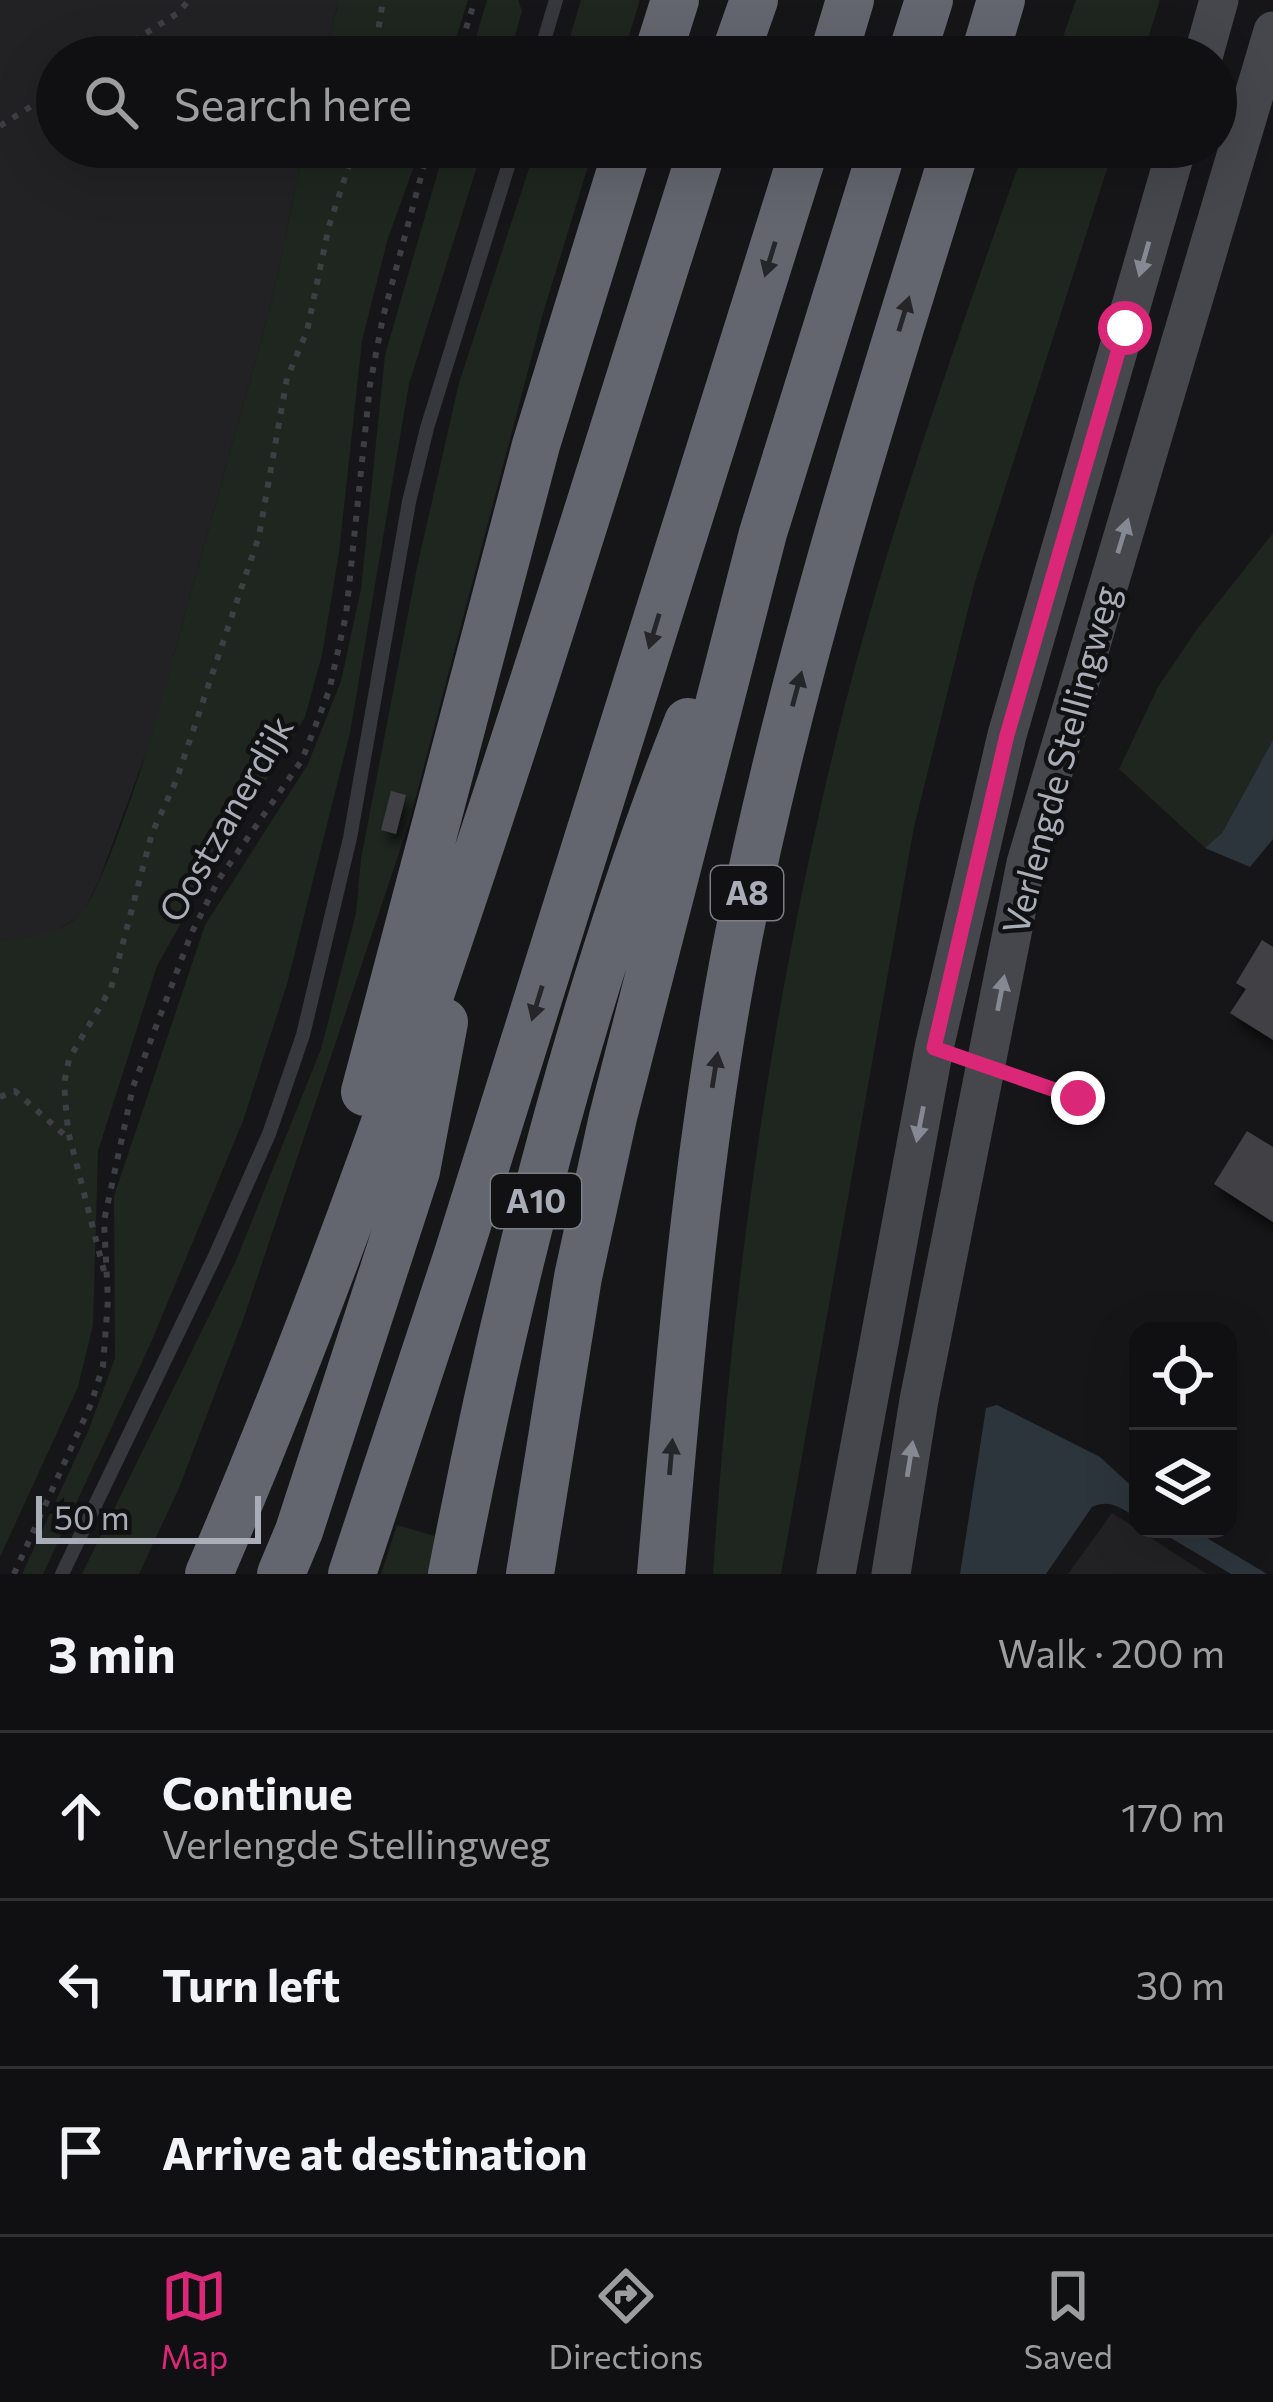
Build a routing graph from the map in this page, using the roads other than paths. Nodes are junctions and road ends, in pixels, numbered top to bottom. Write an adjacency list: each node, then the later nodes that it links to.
1 (556, 0): 9 (lane)
2 (675, 0): 10 (highway)
3 (754, 0): 11 (highway)
4 (850, 0): 12 (highway)
5 (929, 0): 13 (highway)
6 (1001, 0): 14 (highway)
7 (1220, 0): 15 (main road)
8 (1273, 31): 16 (main road, Verlengde Stellingweg, one-way to 8)
9 (545, 36)
10 (664, 36)
11 (741, 36)
12 (839, 36)
13 (918, 36)
14 (990, 36)
15 (1209, 36)
16 (1237, 152)
17 (508, 168): 31 (lane)
18 (622, 168): 30 (highway)
19 (696, 168): 26 (highway)
20 (798, 168): 34 (highway, one-way to 34)
21 (877, 168): 25 (highway, A10)
22 (950, 168): 37 (highway, A8, one-way to 22)
23 (1171, 168): 27 (main road, Verlengde Stellingweg, one-way to 27)
24 (1232, 168): 28 (main road, Verlengde Stellingweg, one-way to 24)
25 (763, 533): 35 (highway, A10); 36 (highway, A10)
26 (473, 872): 30 (highway); 33 (highway)
27 (934, 1048): 28 (lane); 38 (main road, Verlengde Stellingweg, one-way to 38)
28 (987, 1064): 29 (lane); 39 (main road, Verlengde Stellingweg, one-way to 28)
29 (1078, 1098)
30 (305, 1330): 32 (highway)
31 (62, 1574)
32 (209, 1574)
33 (281, 1574)
34 (352, 1574)
35 (452, 1574)
36 (530, 1574)
37 (661, 1574)
38 (836, 1574)
39 (891, 1574)

